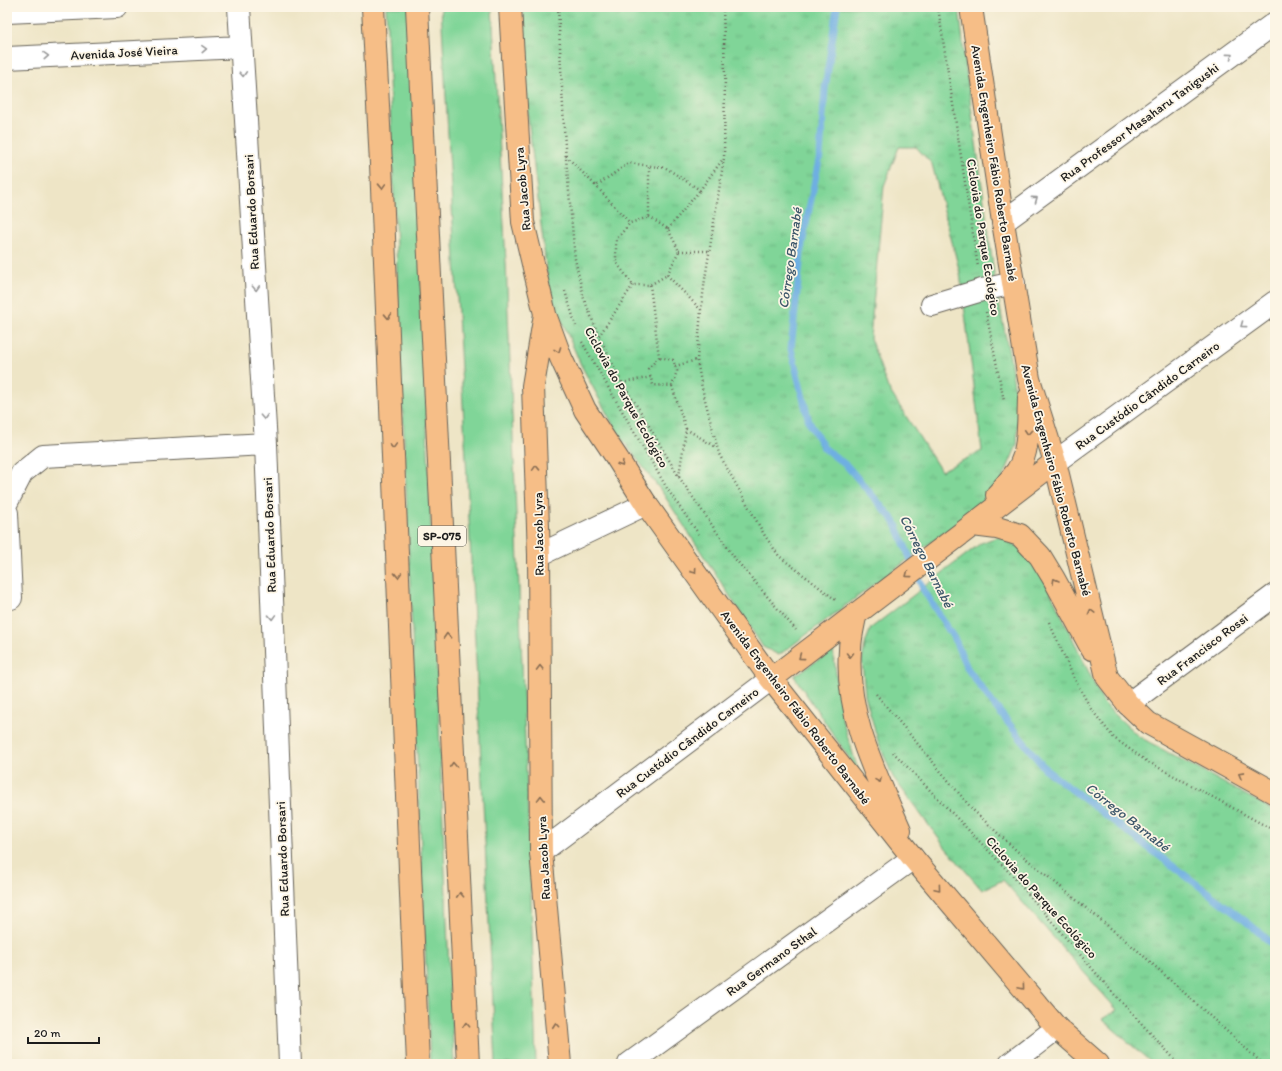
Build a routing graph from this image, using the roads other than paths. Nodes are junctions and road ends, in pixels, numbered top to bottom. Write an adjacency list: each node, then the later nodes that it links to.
1 (117, 7): 8 (street)
2 (240, 7): 10 (street, Rua Eduardo Borsari)
3 (363, 7): 12 (main road)
4 (373, 7): 12 (main road)
5 (417, 7): 38 (main road, SP-075, one-way to 5)
6 (510, 7): 17 (main road, Rua Jacob Lyra)
7 (971, 7): 13 (main road, Avenida Engenheiro Fábio Roberto Barnabé)
8 (7, 12)
9 (1275, 23): 13 (street, Rua Professor Masaharu Tanigushi, one-way to 9)
10 (242, 47): 11 (street, Avenida José Vieira, one-way to 10); 19 (street, Rua Eduardo Borsari, one-way to 19)
11 (7, 58)
12 (381, 164): 37 (main road, one-way to 37)
13 (1003, 222): 14 (main road, Avenida Engenheiro Fábio Roberto Barnabé)
14 (1014, 283): 16 (street); 18 (main road, Avenida Engenheiro Fábio Roberto Barnabé)
15 (1275, 302): 20 (street, Rua Custódio Cândido Carneiro, one-way to 20)
16 (932, 305)
17 (545, 314): 22 (main road, Avenida Engenheiro Fábio Roberto Barnabé, one-way to 22); 25 (main road, Rua Jacob Lyra, one-way to 17)
18 (1029, 379): 20 (main road, Avenida Engenheiro Fábio Roberto Barnabé); 24 (main road, one-way to 24)
19 (266, 444): 21 (street); 36 (street, Rua Eduardo Borsari, one-way to 36)
20 (1055, 462): 24 (main road, Rua Custódio Cândido Carneiro); 29 (main road, Avenida Engenheiro Fábio Roberto Barnabé, one-way to 20)
21 (7, 502)
22 (646, 504): 25 (street); 30 (main road, Avenida Engenheiro Fábio Roberto Barnabé, one-way to 30)
23 (7, 513): 27 (street)
24 (967, 530): 28 (main road, Rua Custódio Cândido Carneiro, one-way to 28); 29 (main road, one-way to 24)
25 (538, 555): 33 (main road, Rua Jacob Lyra, one-way to 25)
26 (1275, 594): 31 (street, Rua Francisco Rossi)
27 (11, 598)
28 (855, 616): 30 (main road, Rua Custódio Cândido Carneiro, one-way to 30); 34 (main road, one-way to 34)
29 (1107, 677): 31 (main road, Avenida Engenheiro Fábio Roberto Barnabé)
30 (771, 679): 33 (street, Rua Custódio Cândido Carneiro); 34 (main road, Avenida Engenheiro Fábio Roberto Barnabé)
31 (1128, 704): 32 (main road, Avenida Engenheiro Fábio Roberto Barnabé, one-way to 31)
32 (1275, 794)
33 (541, 852): 39 (main road, Rua Jacob Lyra, one-way to 33)
34 (913, 858): 35 (main road, Avenida Engenheiro Fábio Roberto Barnabé, one-way to 35); 40 (street, Rua Germano Sthal)
35 (1057, 1028): 41 (street); 42 (main road, Avenida Engenheiro Fábio Roberto Barnabé)
36 (290, 1064)
37 (418, 1064)
38 (468, 1064)
39 (560, 1064)
40 (629, 1064)
41 (1010, 1064)
42 (1098, 1064)

